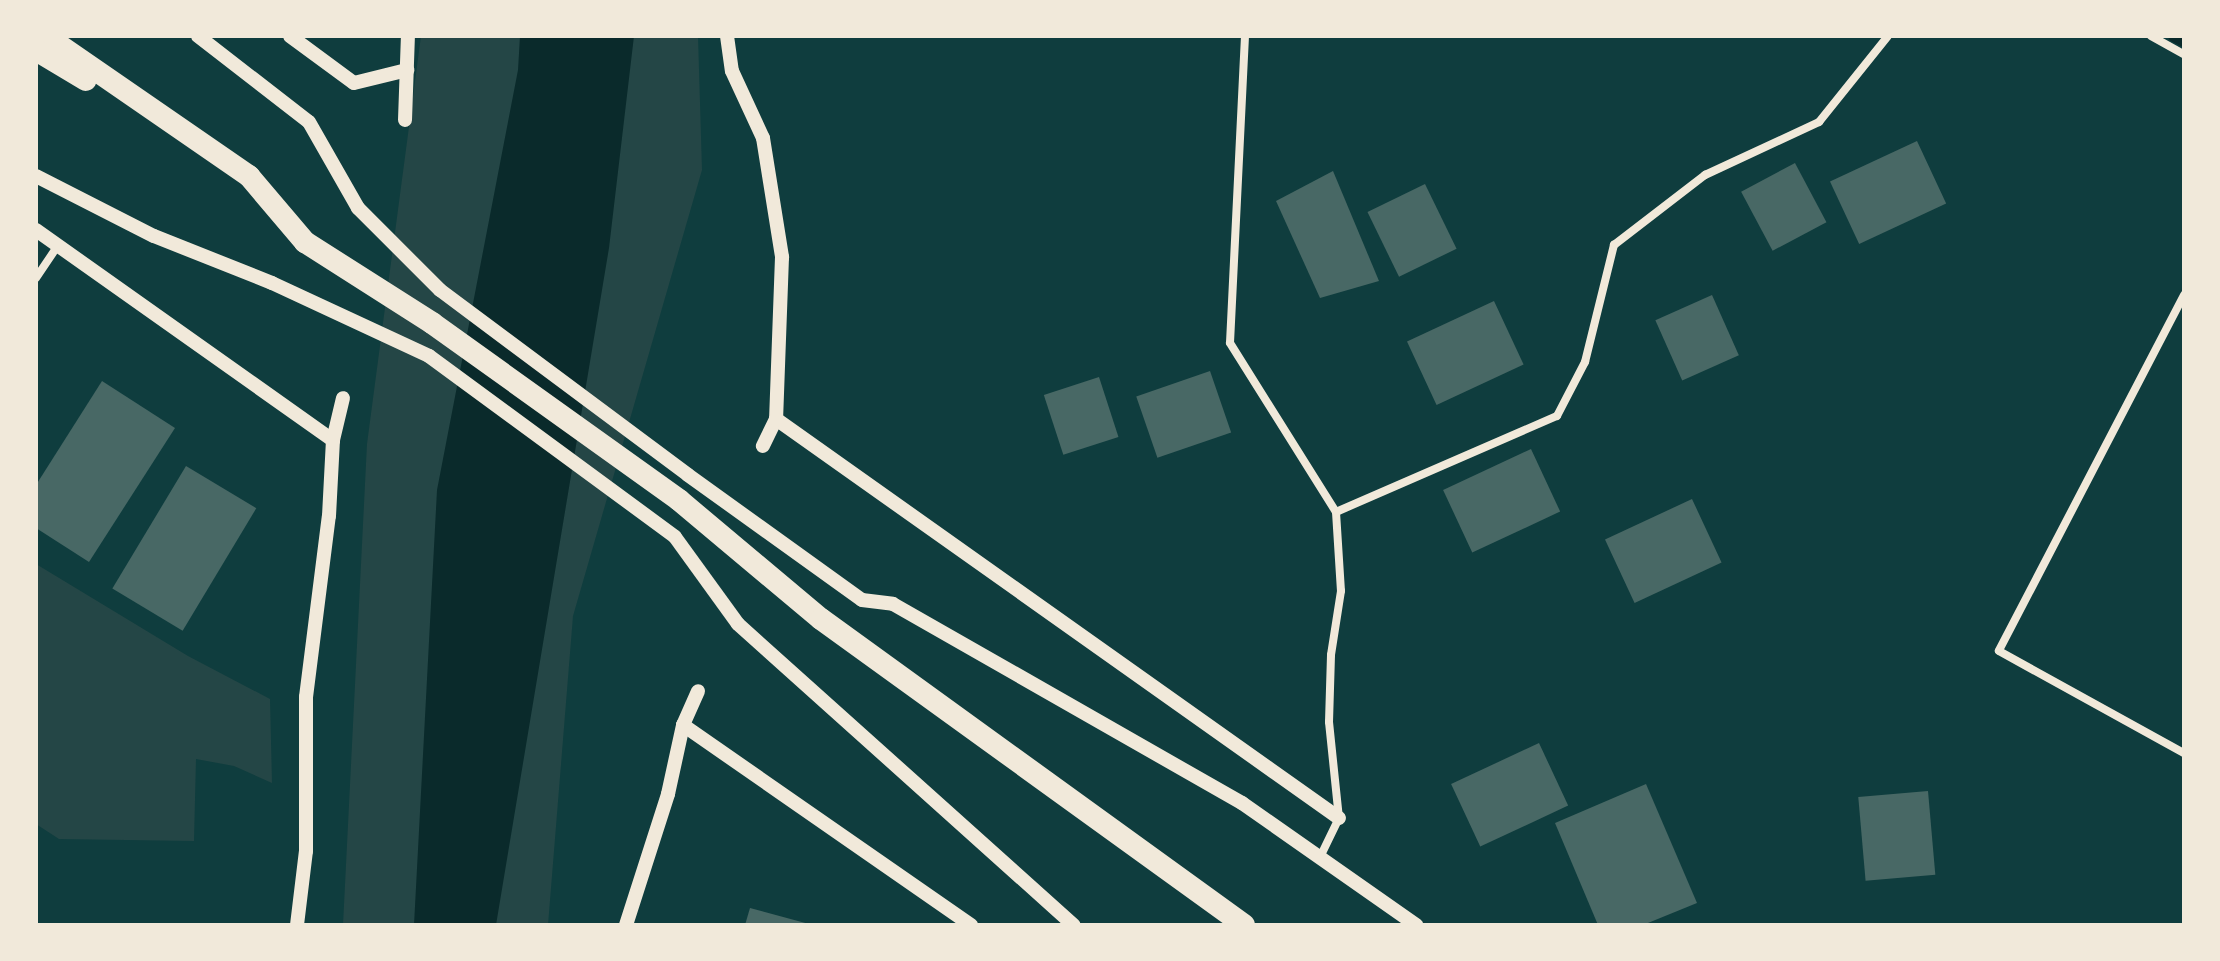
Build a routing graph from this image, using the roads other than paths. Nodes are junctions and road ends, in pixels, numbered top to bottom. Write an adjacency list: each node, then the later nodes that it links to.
1 (46, 36): 15 (highway)
2 (72, 36): 15 (highway)
3 (198, 36): 29 (street)
4 (290, 36): 12 (street)
5 (408, 36): 12 (street)
6 (727, 36): 21 (street)
7 (1245, 36): 24 (street)
8 (1888, 36): 24 (street)
9 (2151, 36): 11 (street)
10 (36, 50): 15 (highway)
11 (2184, 54)
12 (407, 70): 13 (street)
13 (405, 120)
14 (36, 176): 33 (street)
15 (249, 176): 34 (highway)
16 (36, 230): 17 (street)
17 (59, 243): 18 (street); 22 (street)
18 (36, 278)
19 (2184, 295): 27 (street)
20 (343, 398): 22 (street)
21 (776, 419): 23 (street); 28 (street)
22 (333, 440): 30 (street)
23 (763, 446)
24 (1336, 512): 28 (street)
25 (698, 691): 26 (street)
26 (683, 725): 31 (street); 32 (street)
27 (2184, 753)
28 (1339, 818): 29 (street)
29 (1321, 855): 35 (street)
30 (297, 925)
31 (626, 925)
32 (971, 925)
33 (1074, 925)
34 (1244, 925)
35 (1416, 925)

